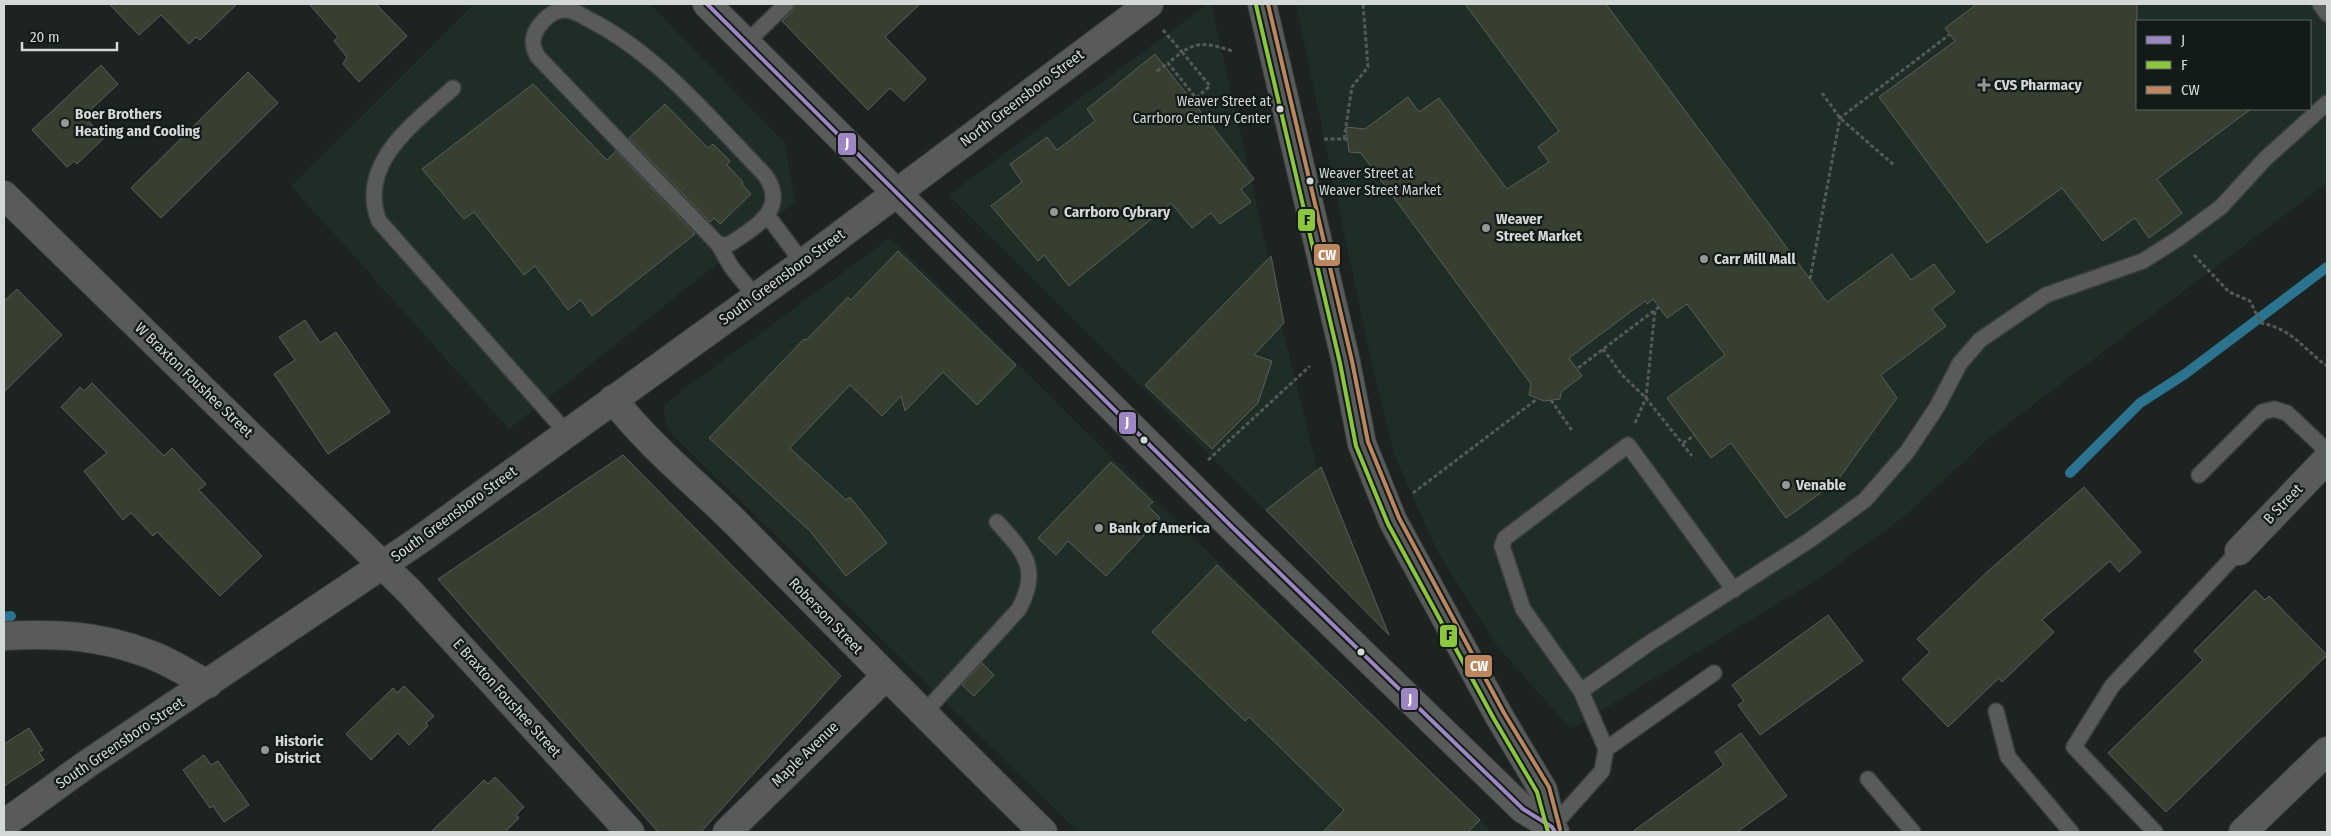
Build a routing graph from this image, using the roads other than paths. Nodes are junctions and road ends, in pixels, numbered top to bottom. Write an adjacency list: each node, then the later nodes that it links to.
1 (707, 4): 8 (street)
2 (786, 4): 8 (lane)
3 (1149, 4): 11 (street, North Greensboro Street)
4 (1262, 4): 37 (street)
5 (2320, 4): 7 (lane)
6 (554, 8): 13 (lane); 14 (lane)
7 (2327, 14)
8 (746, 43): 11 (street)
9 (454, 88): 18 (lane)
10 (2327, 103): 25 (lane)
11 (896, 191): 15 (street, South Greensboro Street); 37 (street)
12 (4, 195): 24 (street, W Braxton Foushee Street)
13 (767, 215): 14 (lane); 15 (lane)
14 (718, 244): 16 (lane)
15 (803, 263): 16 (street, South Greensboro Street)
16 (755, 296): 17 (street, South Greensboro Street)
17 (613, 399): 18 (street, South Greensboro Street); 28 (street, Roberson Street)
18 (566, 432): 24 (street, South Greensboro Street)
19 (2327, 451): 21 (lane)
20 (2327, 458): 23 (street, B Street)
21 (2199, 475)
22 (997, 522): 32 (lane)
23 (2239, 551): 43 (lane)
24 (383, 566): 29 (street, South Greensboro Street); 38 (street, E Braxton Foushee Street)
25 (1734, 590): 30 (lane); 30 (lane)
26 (4, 636): 29 (street)
27 (1714, 673): 33 (lane)
28 (885, 677): 32 (street, Roberson Street); 39 (street, Maple Avenue)
29 (208, 684): 36 (street, South Greensboro Street)
30 (1581, 690): 33 (lane)
31 (1996, 711): 42 (lane)
32 (923, 714): 40 (street, Roberson Street)
33 (1606, 750): 37 (lane)
34 (2327, 751): 44 (street)
35 (1868, 779): 41 (lane)
36 (4, 824)
37 (1551, 830)
38 (630, 832)
39 (727, 832)
40 (1043, 832)
41 (1913, 832)
42 (2071, 832)
43 (2155, 832)
44 (2243, 832)

